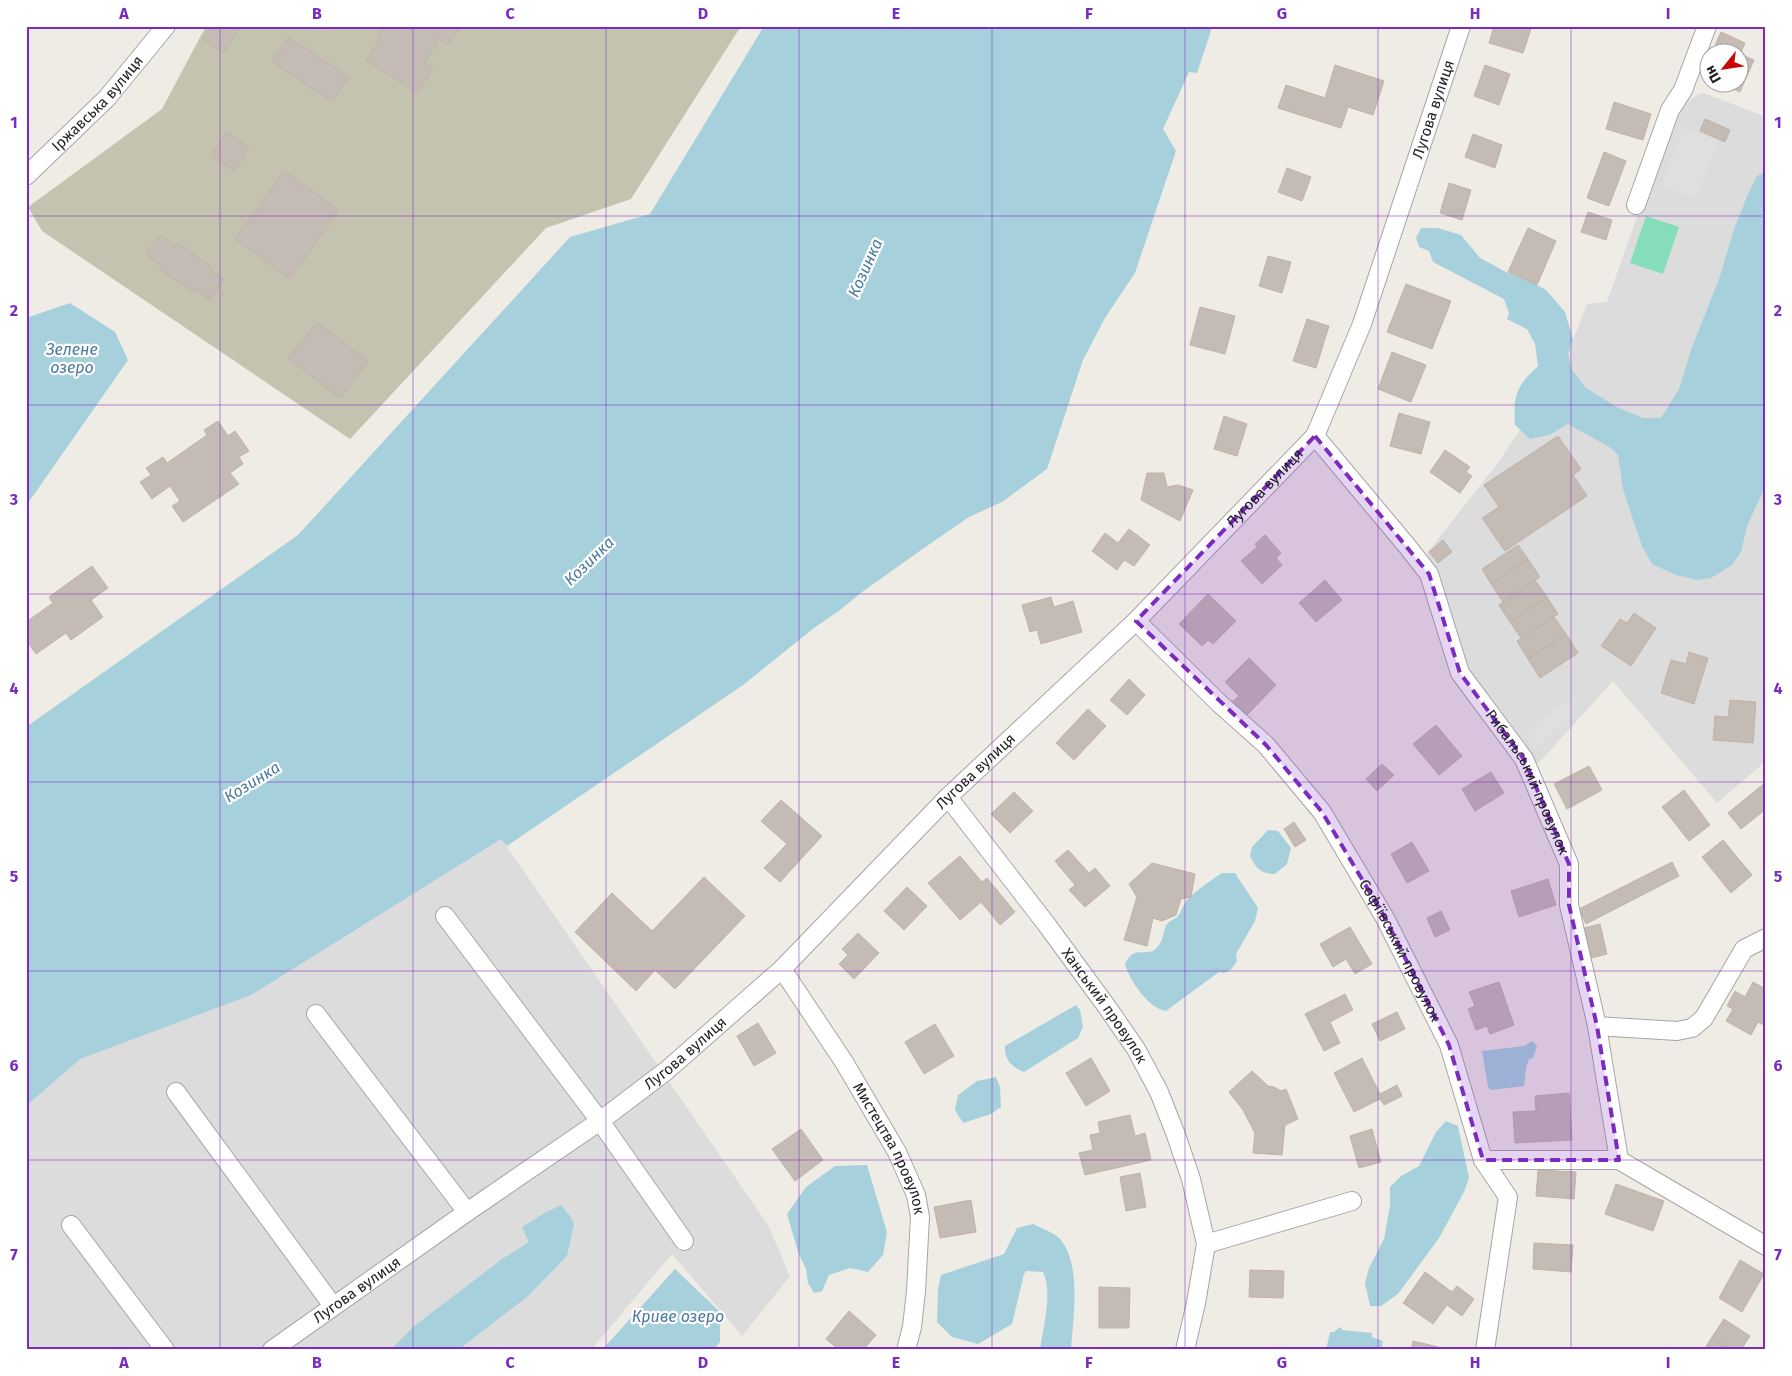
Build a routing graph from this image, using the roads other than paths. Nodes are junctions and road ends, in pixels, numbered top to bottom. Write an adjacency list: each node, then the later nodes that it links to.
1 (166, 26): 4 (street, Іржавська вулиця)
2 (1461, 26): 6 (street, Лугова вулиця)
3 (1707, 26): 5 (street)
4 (26, 176)
5 (1636, 205)
6 (1315, 436): 7 (street, Лугова вулиця); 13 (street, Рибальський провулок)
7 (1136, 620): 8 (street, Лугова вулиця); 16 (street, Софіївський провулок)
8 (948, 798): 11 (street, Лугова вулиця); 22 (street, Ханський провулок)
9 (445, 916): 15 (street)
10 (1766, 938): 13 (street)
11 (782, 968): 15 (street, Лугова вулиця); 27 (street, Мистецтва провулок)
12 (316, 1014): 19 (street)
13 (1598, 1026): 17 (street, Рибальський провулок)
14 (176, 1092): 24 (street)
15 (600, 1121): 19 (street, Лугова вулиця); 21 (street)
16 (1483, 1160): 17 (street); 29 (street, Софіївський провулок)
17 (1619, 1160): 23 (street)
18 (1352, 1202): 22 (street)
19 (467, 1212): 24 (street, Лугова вулиця)
20 (71, 1225): 25 (street)
21 (684, 1241)
22 (1206, 1244): 28 (street, Ханський провулок)
23 (1766, 1246)
24 (333, 1306): 26 (street, Лугова вулиця)
25 (166, 1350)
26 (272, 1350)
27 (906, 1350)
28 (1184, 1350)
29 (1485, 1350)

